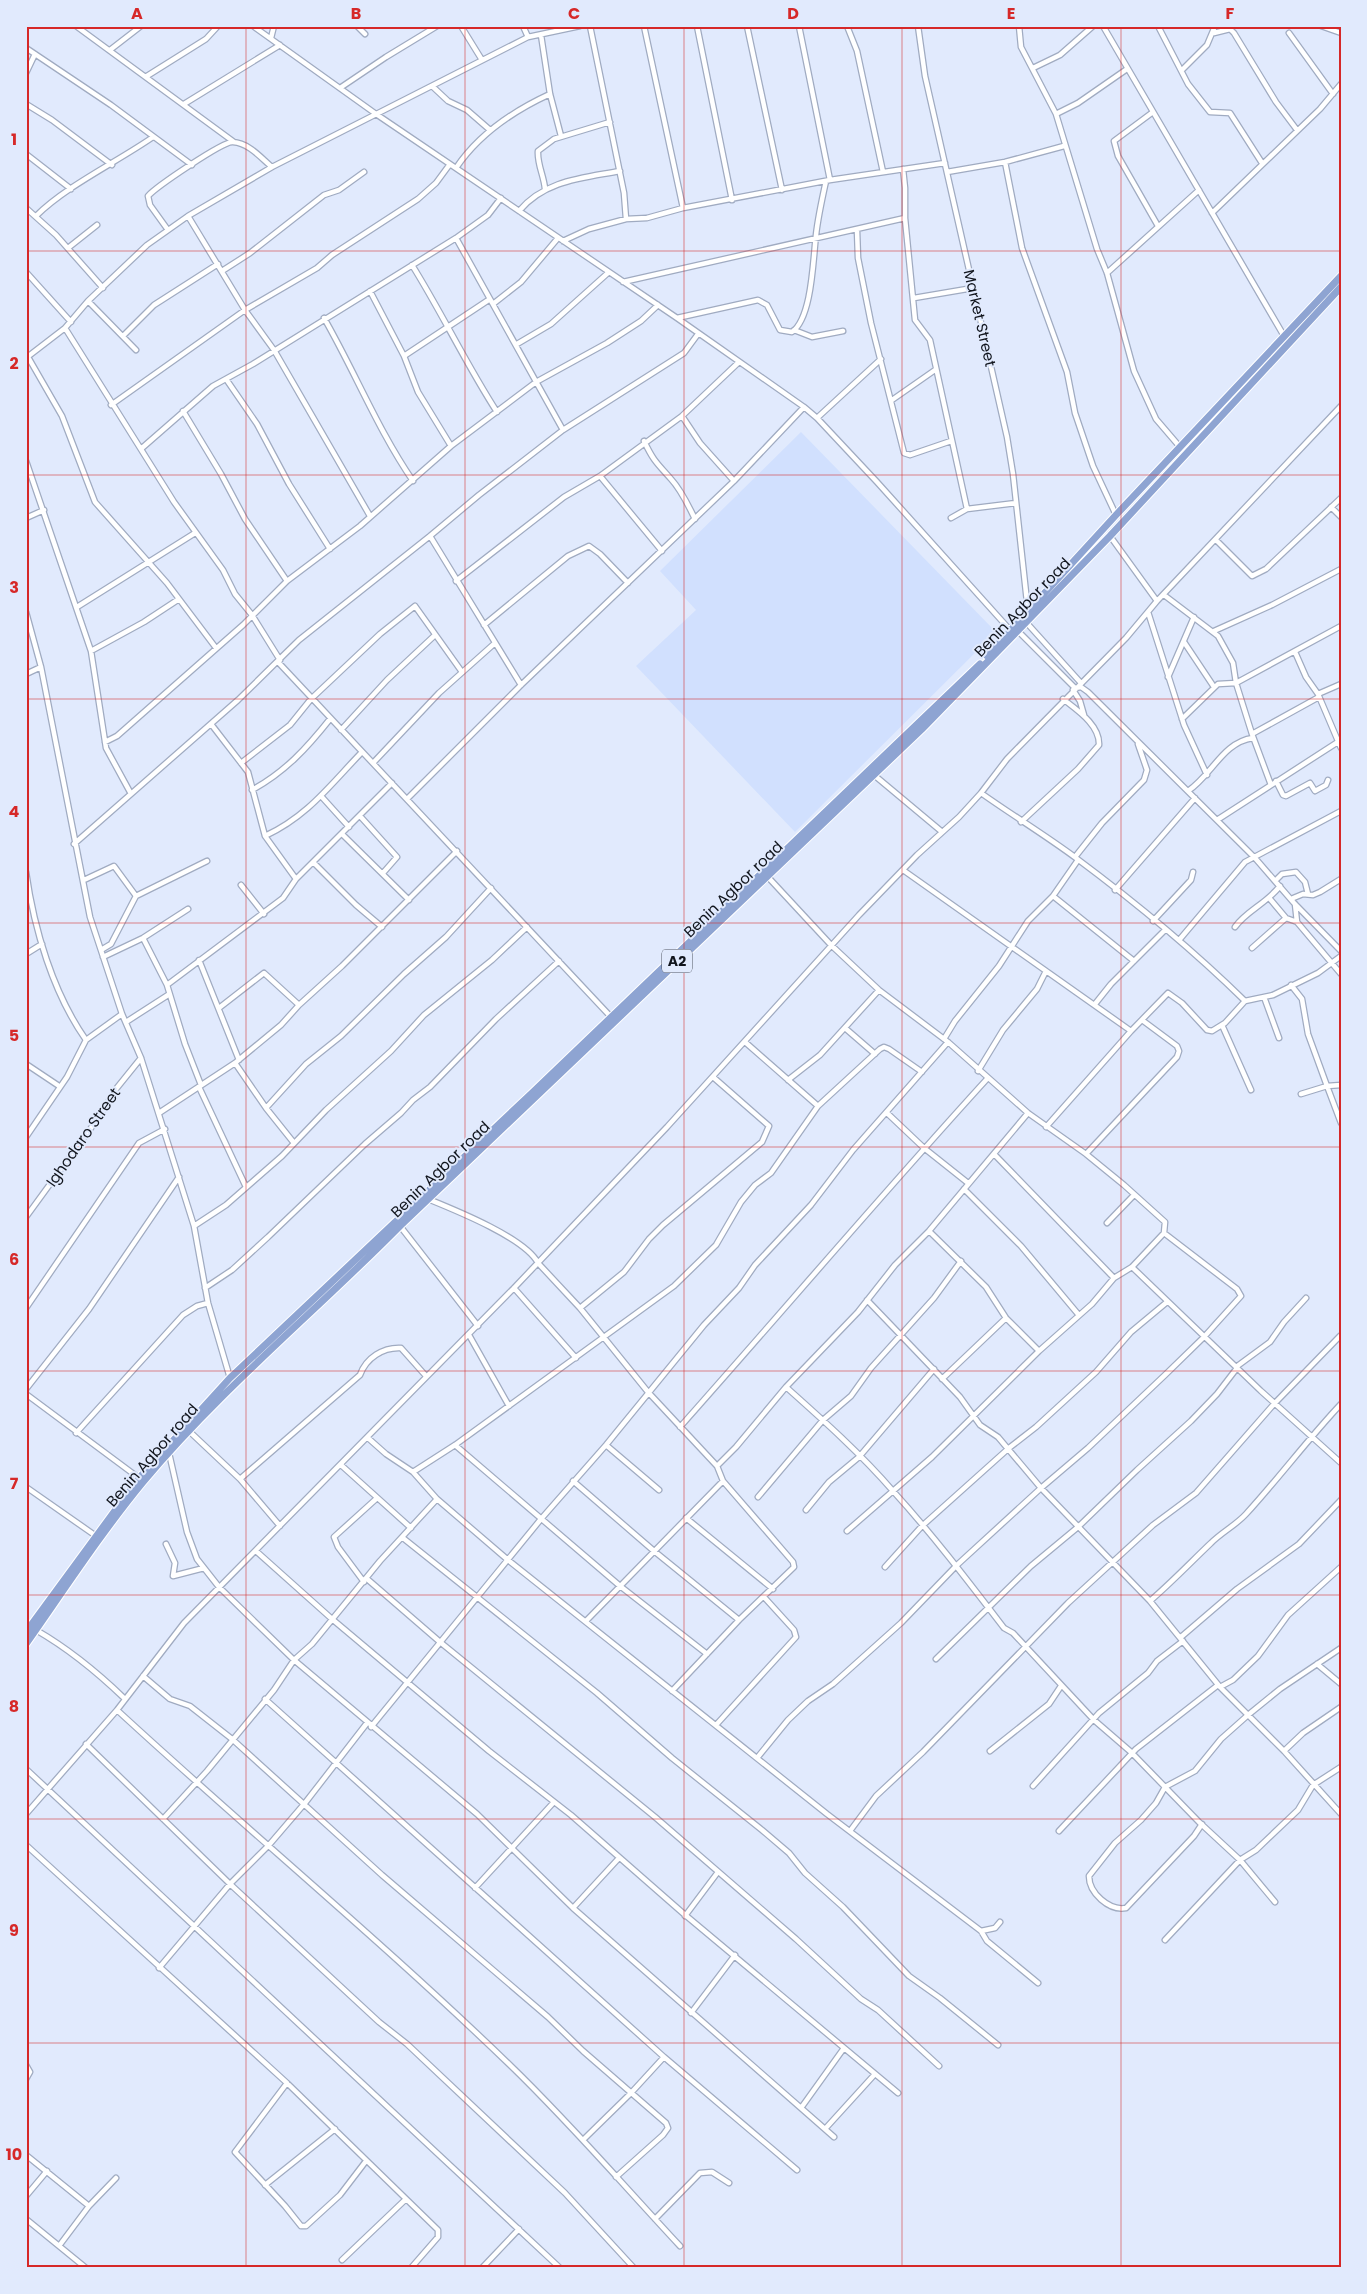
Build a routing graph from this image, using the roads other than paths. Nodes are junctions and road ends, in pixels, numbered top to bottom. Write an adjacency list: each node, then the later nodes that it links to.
1 (76, 26): 33 (street)
2 (141, 26): 33 (street)
3 (218, 26): 40 (street)
4 (253, 26): 29 (street)
5 (274, 26): 29 (street)
6 (357, 26): 27 (street)
7 (437, 26): 43 (street)
8 (461, 26): 35 (street)
9 (523, 26): 30 (street)
10 (580, 26): 28 (street)
11 (590, 26): 51 (street)
12 (644, 26): 80 (street)
13 (697, 26): 78 (street)
14 (747, 26): 75 (street)
15 (799, 26): 72 (street)
16 (847, 26): 70 (street)
17 (918, 26): 60 (street, Market Street)
18 (1019, 26): 36 (street)
19 (1094, 26): 36 (street)
20 (1102, 26): 37 (street)
21 (1158, 26): 38 (street)
22 (1215, 26): 24 (street)
23 (1321, 26): 26 (street)
24 (1214, 33): 38 (street); 53 (street)
25 (1289, 33): 45 (street)
26 (1341, 33)
27 (365, 34)
28 (541, 35): 30 (street); 44 (street)
29 (271, 38): 31 (street)
30 (528, 38): 35 (street)
31 (280, 45): 43 (street); 47 (street)
32 (26, 48): 34 (street)
33 (110, 50): 40 (street)
34 (35, 54): 39 (street); 55 (street)
35 (482, 60): 42 (street)
36 (1032, 68): 50 (street)
37 (1127, 69): 48 (street); 50 (street)
38 (1182, 70): 61 (street)
39 (26, 73)
40 (147, 76): 47 (street)
41 (1341, 84): 45 (street)
42 (432, 86): 49 (street); 52 (street)
43 (340, 88): 49 (street)
44 (550, 94): 52 (street); 54 (street)
45 (1332, 94): 53 (street)
46 (26, 104): 63 (street)
47 (184, 104): 56 (street)
48 (1153, 112): 76 (street); 88 (street)
49 (376, 114): 62 (street); 65 (street)
50 (1056, 114): 57 (street)
51 (610, 122): 54 (street); 68 (street)
52 (490, 130): 66 (street)
53 (1297, 130): 61 (street)
54 (561, 136): 74 (street)
55 (153, 137): 63 (street); 64 (street)
56 (234, 142): 64 (street); 65 (street)
57 (1064, 146): 59 (street); 100 (street)
58 (26, 154): 73 (street)
59 (1005, 162): 71 (street); 156 (street)
60 (945, 163): 67 (street); 71 (street, Market Street)
61 (1262, 163): 82 (street)
62 (450, 164): 66 (street); 112 (street)
63 (112, 165): 73 (street)
64 (192, 165): 89 (street)
65 (272, 167): 84 (street)
66 (456, 168): 77 (street)
67 (903, 169): 70 (street); 85 (street)
68 (620, 171): 74 (street); 86 (street)
69 (364, 172): 97 (street)
70 (883, 172): 72 (street)
71 (947, 172): 105 (street, Market Street)
72 (828, 180): 75 (street); 91 (street)
73 (71, 188): 83 (street)
74 (545, 188): 81 (street)
75 (782, 190): 78 (street)
76 (1199, 190): 82 (street); 88 (street)
77 (501, 198): 81 (street); 92 (street)
78 (732, 200): 80 (street)
79 (26, 208): 83 (street)
80 (683, 208): 86 (street)
81 (520, 211): 93 (street)
82 (1212, 213): 122 (street)
83 (36, 216): 94 (street)
84 (188, 216): 89 (street); 95 (street)
85 (905, 218): 90 (street); 107 (street)
86 (626, 219): 93 (street)
87 (96, 224): 94 (street)
88 (1158, 226): 100 (street)
89 (168, 230): 104 (street)
90 (856, 230): 91 (street); 128 (street)
91 (816, 237): 102 (street); 118 (street)
92 (456, 238): 96 (street); 108 (street)
93 (561, 239): 99 (street); 110 (street)
94 (68, 248): 104 (street)
95 (218, 264): 97 (street); 121 (street)
96 (412, 265): 106 (street); 116 (street)
97 (222, 271): 112 (street)
98 (26, 272): 115 (street)
99 (609, 272): 102 (street); 123 (street)
100 (1107, 273): 146 (street)
101 (1341, 276): 122 (highway, Benin Agbor road / A2)
102 (623, 282): 111 (street)
103 (1341, 287): 164 (highway, Benin Agbor road / A2)
104 (103, 288): 109 (street)
105 (973, 288): 107 (street); 152 (street, Market Street)
106 (370, 291): 113 (street); 126 (street)
107 (914, 298): 130 (street)
108 (490, 299): 110 (street); 116 (street)
109 (88, 301): 115 (street); 121 (street)
110 (494, 304): 123 (street)
111 (658, 305): 114 (street); 132 (street)
112 (245, 310): 125 (street); 134 (street)
113 (324, 318): 125 (street); 149 (street)
114 (677, 318): 118 (street); 120 (street)
115 (71, 322): 117 (street)
116 (448, 327): 126 (street); 138 (street)
117 (65, 328): 127 (street); 134 (street)
118 (794, 330): 119 (street)
119 (843, 331)
120 (698, 334): 129 (street); 141 (street)
121 (123, 336): 124 (street)
122 (1284, 336): 146 (highway, Benin Agbor road / A2)
123 (517, 344): 132 (street)
124 (136, 350)
125 (274, 350): 131 (street); 157 (street)
126 (404, 356): 144 (street)
127 (27, 357): 168 (street)
128 (882, 359): 133 (street); 140 (street)
129 (739, 362): 136 (street); 139 (street)
130 (936, 370): 133 (street); 143 (street)
131 (226, 380): 137 (street); 166 (street)
132 (536, 382): 138 (street); 141 (street)
133 (892, 400): 143 (street)
134 (111, 405): 145 (street)
135 (1341, 406): 165 (street)
136 (804, 408): 140 (street); 150 (street)
137 (183, 411): 145 (street); 170 (street)
138 (497, 412): 144 (street)
139 (682, 416): 142 (street); 150 (street)
140 (817, 418): 185 (street)
141 (563, 430): 163 (street)
142 (644, 441): 148 (street); 161 (street)
143 (951, 441): 154 (street)
144 (451, 446): 149 (street)
145 (142, 448): 162 (street)
146 (1180, 448): 156 (highway, Benin Agbor road / A2)
147 (26, 461): 155 (street)
148 (600, 476): 167 (street); 171 (street)
149 (413, 481): 157 (street)
150 (734, 482): 161 (street)
151 (1341, 498): 153 (street)
152 (1016, 503): 154 (street); 178 (street, Market Street)
153 (1332, 507): 160 (street); 165 (street)
154 (967, 509): 159 (street)
155 (44, 510): 158 (street); 176 (street)
156 (1116, 515): 178 (highway, Benin Agbor road / A2)
157 (370, 516): 166 (street)
158 (26, 518)
159 (951, 518)
160 (1341, 518)
161 (695, 519): 167 (street)
162 (195, 533): 168 (street); 180 (street)
163 (430, 536): 171 (street); 193 (street)
164 (1110, 536): 175 (street); 182 (highway, Benin Agbor road / A2)
165 (1216, 540): 173 (street)
166 (330, 550): 170 (street)
167 (662, 551): 172 (street)
168 (148, 562): 174 (street); 176 (street)
169 (1341, 569): 186 (street)
170 (287, 581): 180 (street)
171 (456, 581): 183 (street)
172 (628, 583): 183 (street); 201 (street)
173 (1164, 595): 175 (street); 181 (street)
174 (179, 599): 190 (street); 191 (street)
175 (1157, 601): 179 (street)
176 (77, 607): 191 (street)
177 (26, 612): 194 (street)
178 (1028, 612): 182 (highway, Benin Agbor road / A2)
179 (1148, 612): 197 (street); 198 (street)
180 (252, 615): 190 (street); 193 (street)
181 (1194, 616): 186 (street); 188 (street)
182 (1024, 621): 185 (highway, Benin Agbor road / A2); 198 (street)
183 (484, 625): 189 (street)
184 (1341, 626): 192 (street)
185 (1014, 630): 203 (street); 220 (highway, Benin Agbor road / A2); 303 (highway, Benin Agbor road / A2)
186 (1214, 631): 199 (street)
187 (434, 636): 195 (street); 205 (street); 211 (street)
188 (1184, 642): 197 (street); 202 (street)
189 (495, 643): 195 (street); 201 (street)
190 (216, 648): 214 (street)
191 (91, 651): 214 (street)
192 (1295, 652): 199 (street); 204 (street)
193 (279, 661): 205 (street); 210 (street)
194 (41, 667): 196 (street); 241 (street)
195 (462, 672): 219 (street)
196 (26, 674)
197 (1168, 676): 209 (street)
198 (1081, 681): 203 (street)
199 (1236, 683): 202 (street); 212 (street)
200 (1341, 684): 204 (street)
201 (521, 685): 232 (street)
202 (1214, 687): 209 (street)
203 (1076, 688): 206 (street); 207 (street); 215 (street)
204 (1319, 696): 212 (street); 213 (street)
205 (310, 698): 208 (street); 218 (street)
206 (1063, 699): 207 (street); 229 (street)
207 (1084, 715): 236 (street)
208 (330, 719): 211 (street); 226 (street)
209 (1182, 719): 221 (street)
210 (211, 724): 218 (street); 228 (street)
211 (341, 730): 217 (street)
212 (1253, 736): 221 (street); 225 (street)
213 (1339, 741): 216 (street); 223 (street)
214 (104, 742): 228 (street)
215 (1138, 742): 227 (street); 243 (street)
216 (1341, 748)
217 (362, 752): 219 (street); 230 (street)
218 (241, 762): 226 (street)
219 (373, 763): 224 (street)
220 (874, 775): 238 (street); 251 (highway, Benin Agbor road / A2)
221 (1206, 775): 227 (street)
222 (1328, 780): 223 (street)
223 (1276, 781): 225 (street)
224 (392, 783): 232 (street); 234 (street)
225 (1271, 785): 235 (street)
226 (252, 790): 240 (street)
227 (1188, 791): 231 (street)
228 (130, 792): 241 (street)
229 (981, 793): 236 (street); 238 (street)
230 (322, 796): 237 (street); 240 (street)
231 (1195, 798): 235 (street); 259 (street)
232 (407, 799): 242 (street)
233 (1341, 811): 244 (street)
234 (360, 816): 237 (street); 250 (street)
235 (1217, 820): 244 (street)
236 (1021, 822): 243 (street)
237 (349, 827): 239 (street)
238 (941, 831): 247 (street)
239 (342, 834): 246 (street); 250 (street)
240 (265, 836): 252 (street)
241 (74, 844): 254 (street)
242 (457, 851): 258 (street); 265 (street)
243 (1076, 858): 259 (street); 262 (street)
244 (1256, 858): 255 (street); 277 (street)
245 (207, 862): 261 (street)
246 (314, 863): 252 (street); 272 (street)
247 (903, 870): 279 (street); 280 (street)
248 (26, 872): 263 (street)
249 (1193, 872): 270 (street)
250 (383, 873): 265 (street)
251 (767, 876): 279 (street); 346 (highway, Benin Agbor road / A2)
252 (296, 879): 268 (street)
253 (1341, 879): 260 (street)
254 (84, 880): 261 (street); 282 (street)
255 (1276, 880): 257 (street); 260 (street)
256 (241, 885): 268 (street)
257 (1280, 886): 264 (street); 266 (street)
258 (491, 888): 273 (street); 329 (street)
259 (1115, 890): 270 (street)
260 (1308, 894): 266 (street)
261 (136, 896): 282 (street)
262 (1053, 896): 280 (street); 289 (street)
263 (29, 899): 278 (street)
264 (1270, 899): 269 (street); 274 (street)
265 (409, 900): 272 (street)
266 (1293, 901): 271 (street); 283 (street)
267 (188, 909): 276 (street)
268 (264, 914): 287 (street)
269 (1286, 918): 271 (street); 281 (street)
270 (1153, 921): 275 (street)
271 (1297, 922): 290 (street)
272 (382, 926): 300 (street)
273 (527, 927): 288 (street); 337 (street)
274 (1236, 927)
275 (1165, 930): 277 (street); 289 (street)
276 (143, 938): 286 (street); 293 (street)
277 (1180, 940): 298 (street)
278 (42, 944): 284 (street); 310 (street)
279 (831, 946): 295 (street); 312 (street)
280 (1011, 946): 291 (street); 311 (street)
281 (1252, 948)
282 (101, 950): 286 (street)
283 (1341, 951)
284 (26, 954)
285 (1341, 956): 290 (street)
286 (103, 957): 302 (street)
287 (199, 960): 293 (street); 301 (street)
288 (560, 961): 303 (street); 359 (street)
289 (1134, 961): 299 (street)
290 (1330, 964): 292 (street); 294 (street)
291 (1046, 971): 299 (street); 317 (street)
292 (1341, 974)
293 (167, 985): 296 (street)
294 (1291, 985): 297 (street); 325 (street)
295 (879, 990): 307 (street); 311 (street)
296 (168, 995): 305 (street); 324 (street)
297 (1264, 997): 298 (street); 309 (street)
298 (1245, 1001): 306 (street)
299 (1095, 1004): 308 (street)
300 (299, 1005): 301 (street); 315 (street)
301 (220, 1008): 315 (street)
302 (122, 1014): 305 (street); 310 (street)
303 (611, 1017): 356 (highway, Benin Agbor road / A2)
304 (1142, 1020): 306 (street); 308 (street); 340 (street)
305 (126, 1022): 314 (street)
306 (1222, 1025): 326 (street)
307 (845, 1028): 313 (street); 321 (street)
308 (1131, 1031): 334 (street)
309 (1279, 1038)
310 (86, 1040): 323 (street)
311 (946, 1041): 317 (street); 318 (street)
312 (745, 1042): 319 (street); 321 (street)
313 (876, 1054): 318 (street); 328 (street)
314 (142, 1058): 330 (street); 347 (street, Ighodaro Street)
315 (237, 1061): 324 (street); 329 (street)
316 (26, 1064): 323 (street)
317 (978, 1070): 320 (street)
318 (922, 1072): 331 (street)
319 (713, 1077): 354 (street); 366 (street)
320 (987, 1079): 332 (street); 338 (street)
321 (788, 1080): 328 (street)
322 (1341, 1085): 325 (street)
323 (59, 1086): 336 (street)
324 (200, 1086): 330 (street); 343 (street)
325 (1327, 1086): 327 (street); 333 (street)
326 (1252, 1090)
327 (1301, 1094)
328 (818, 1106): 374 (street)
329 (266, 1108): 337 (street)
330 (159, 1113): 335 (street)
331 (887, 1113): 338 (street); 384 (street)
332 (1028, 1113): 334 (street); 339 (street)
333 (1341, 1123)
334 (1046, 1127): 340 (street)
335 (165, 1129): 341 (street); 365 (street)
336 (26, 1137)
337 (294, 1142): 343 (street)
338 (924, 1148): 342 (street); 391 (street)
339 (994, 1154): 342 (street); 357 (street)
340 (1086, 1154): 345 (street)
341 (178, 1177): 349 (street); 383 (street)
342 (968, 1183): 344 (street)
343 (246, 1187): 349 (street)
344 (964, 1189): 351 (street); 367 (street)
345 (1134, 1195): 348 (street); 352 (street)
346 (428, 1199): 350 (highway, Benin Agbor road / A2); 354 (street)
347 (26, 1217)
348 (1107, 1223)
349 (194, 1226): 359 (street)
350 (400, 1226): 358 (highway, Benin Agbor road / A2); 369 (street)
351 (929, 1231): 353 (street); 362 (street)
352 (1164, 1233): 355 (street); 373 (street)
353 (961, 1261): 368 (street); 371 (street)
354 (538, 1263): 360 (street); 366 (street)
355 (1132, 1267): 357 (street); 363 (street)
356 (336, 1278): 358 (highway); 380 (highway, Benin Agbor road / A2)
357 (1114, 1278): 367 (street)
358 (342, 1285): 392 (highway, Benin Agbor road / A2)
359 (205, 1288): 364 (street)
360 (514, 1288): 369 (street); 376 (street)
361 (1306, 1298): 377 (street)
362 (867, 1300): 371 (street); 382 (street)
363 (1167, 1302): 373 (street); 398 (street)
364 (208, 1303): 380 (street); 393 (street)
365 (26, 1308)
366 (580, 1308): 374 (street)
367 (1078, 1314): 375 (street)
368 (1006, 1318): 375 (street); 381 (street)
369 (478, 1326): 370 (street)
370 (469, 1335): 379 (street); 388 (street)
371 (902, 1336): 378 (street); 390 (street)
372 (1340, 1336): 386 (street)
373 (1204, 1337): 377 (street); 410 (street)
374 (603, 1338): 376 (street); 384 (street)
375 (1039, 1351): 389 (street)
376 (576, 1358): 388 (street)
377 (1236, 1368): 386 (street); 423 (street)
378 (934, 1369): 381 (street); 400 (street)
379 (426, 1376): 395 (street); 406 (street)
380 (230, 1378): 405 (highway, Benin Agbor road / A2)
381 (942, 1379): 389 (street)
382 (786, 1387): 390 (street); 403 (street)
383 (26, 1389)
384 (648, 1392): 391 (street); 397 (street)
385 (26, 1394): 393 (street)
386 (1274, 1404): 394 (street); 431 (street)
387 (1341, 1404): 394 (street)
388 (509, 1406): 396 (street)
389 (973, 1414): 398 (street); 412 (street)
390 (823, 1420): 400 (street); 413 (street)
391 (680, 1427): 403 (street)
392 (189, 1431): 399 (highway, Benin Agbor road / A2); 406 (street)
393 (76, 1432): 405 (street)
394 (1310, 1436): 401 (street); 442 (street)
395 (368, 1438): 402 (street); 404 (street)
396 (455, 1445): 404 (street); 419 (street)
397 (606, 1445): 408 (street); 411 (street)
398 (1009, 1448): 410 (street); 421 (street)
399 (169, 1453): 435 (street); 447 (highway, Benin Agbor road / A2)
400 (859, 1456): 412 (street); 417 (street)
401 (1341, 1463)
402 (340, 1465): 414 (street); 420 (street)
403 (717, 1466): 407 (street)
404 (413, 1472): 415 (street)
405 (139, 1478): 425 (highway, Benin Agbor road / A2)
406 (240, 1480): 420 (street)
407 (723, 1481): 418 (street); 439 (street)
408 (574, 1482): 419 (street); 429 (street)
409 (26, 1487): 425 (street)
410 (1041, 1488): 423 (street); 432 (street)
411 (659, 1490)
412 (893, 1491): 421 (street); 424 (street)
413 (758, 1497)
414 (376, 1499): 422 (street); 436 (street)
415 (438, 1499): 422 (street); 430 (street)
416 (1341, 1500): 448 (street)
417 (806, 1510)
418 (686, 1518): 429 (street); 439 (street)
419 (541, 1519): 430 (street); 437 (street)
420 (280, 1526): 428 (street)
421 (922, 1526): 432 (street); 433 (street)
422 (411, 1528): 426 (street)
423 (1078, 1528): 431 (street); 443 (street)
424 (847, 1531)
425 (96, 1536): 447 (highway, Benin Agbor road / A2)
426 (403, 1538): 436 (street); 440 (street)
427 (166, 1544): 435 (street)
428 (256, 1551): 438 (street); 444 (street)
429 (654, 1551): 437 (street); 445 (street)
430 (508, 1560): 440 (street); 446 (street)
431 (1112, 1562): 442 (street); 451 (street)
432 (957, 1564): 443 (street); 477 (street)
433 (885, 1567)
434 (1341, 1567): 461 (street)
435 (204, 1568): 438 (street)
436 (365, 1580): 444 (street); 449 (street)
437 (620, 1586): 446 (street); 453 (street)
438 (219, 1587): 455 (street); 457 (street)
439 (773, 1589): 441 (street)
440 (477, 1597): 449 (street); 513 (street)
441 (764, 1597): 445 (street); 470 (street)
442 (1150, 1600): 448 (street)
443 (990, 1606): 451 (street); 454 (street)
444 (332, 1619): 455 (street); 458 (street)
445 (739, 1620): 453 (street)
446 (586, 1622): 462 (street)
447 (29, 1629): 450 (highway, Benin Agbor road / A2); 463 (street)
448 (1182, 1639): 461 (street); 468 (street)
449 (440, 1642): 458 (street); 499 (street)
450 (26, 1644)
451 (1024, 1647): 460 (street); 492 (street)
452 (1341, 1648): 456 (street)
453 (707, 1654): 462 (street)
454 (936, 1659)
455 (294, 1660): 464 (street); 469 (street)
456 (1316, 1664): 459 (street); 467 (street)
457 (143, 1676): 463 (street); 472 (street)
458 (409, 1682): 471 (street); 486 (street)
459 (1341, 1684)
460 (1062, 1686): 468 (street); 474 (street)
461 (1219, 1686): 467 (street); 476 (street)
462 (672, 1691): 470 (street)
463 (124, 1698): 466 (street)
464 (265, 1699): 472 (street); 478 (street)
465 (1341, 1707): 475 (street)
466 (117, 1710): 473 (street); 481 (street)
467 (1248, 1715): 475 (street); 484 (street)
468 (1094, 1720): 476 (street); 483 (street)
469 (367, 1723): 471 (street); 478 (street)
470 (716, 1725): 477 (street)
471 (371, 1727): 496 (street)
472 (232, 1739): 481 (street); 487 (street)
473 (86, 1744): 485 (street); 490 (street)
474 (990, 1750)
475 (1284, 1751): 482 (street)
476 (1133, 1753): 484 (street); 493 (street)
477 (757, 1758): 492 (street)
478 (336, 1763): 487 (street); 501 (street)
479 (1341, 1767): 482 (street)
480 (26, 1769): 485 (street)
481 (197, 1783): 490 (street); 495 (street)
482 (1313, 1785): 489 (street); 498 (street)
483 (1033, 1786)
484 (1165, 1787): 491 (street); 491 (street)
485 (46, 1789): 488 (street); 506 (street)
486 (554, 1802): 496 (street); 497 (street)
487 (305, 1803): 495 (street); 521 (street)
488 (26, 1814)
489 (1341, 1814)
490 (163, 1819): 500 (street)
491 (1202, 1824): 498 (street)
492 (850, 1831): 507 (street)
493 (1059, 1831)
494 (26, 1844): 510 (street)
495 (269, 1845): 500 (street); 527 (street)
496 (512, 1848): 501 (street); 503 (street)
497 (619, 1858): 503 (street); 504 (street)
498 (1240, 1860): 502 (street); 508 (street)
499 (718, 1872): 504 (street); 517 (street)
500 (230, 1884): 506 (street); 549 (street)
501 (475, 1888): 515 (street)
502 (1275, 1902)
503 (573, 1908): 512 (street)
504 (685, 1916): 509 (street)
505 (1000, 1922): 507 (street)
506 (195, 1928): 510 (street); 541 (street)
507 (981, 1931): 511 (street)
508 (1165, 1940)
509 (735, 1955): 512 (street); 514 (street)
510 (159, 1968): 520 (street)
511 (1038, 1982)
512 (690, 2013): 523 (street)
513 (998, 2045)
514 (844, 2048): 518 (street); 523 (street)
515 (664, 2058): 521 (street); 530 (street)
516 (26, 2065): 519 (street)
517 (939, 2066)
518 (875, 2074): 522 (street); 525 (street)
519 (26, 2079)
520 (287, 2083): 524 (street); 535 (street)
521 (631, 2093): 527 (street); 532 (street)
522 (898, 2093)
523 (800, 2108): 525 (street)
524 (335, 2129): 529 (street); 535 (street)
525 (825, 2129): 526 (street)
526 (834, 2137)
527 (584, 2139): 532 (street)
528 (26, 2155): 531 (street)
529 (366, 2162): 535 (street); 537 (street)
530 (796, 2170)
531 (47, 2171): 536 (street); 538 (street)
532 (616, 2177): 540 (street)
533 (116, 2178): 538 (street)
534 (729, 2183): 540 (street)
535 (265, 2185)
536 (26, 2196)
537 (406, 2199): 544 (street); 547 (street)
538 (88, 2206): 542 (street)
539 (26, 2219): 542 (street)
540 (655, 2219): 543 (street)
541 (519, 2229): 545 (street); 548 (street)
542 (60, 2246): 546 (street)
543 (680, 2246)
544 (342, 2260)
545 (558, 2267)
546 (85, 2268)
547 (411, 2268)
548 (482, 2268)
549 (634, 2268)

